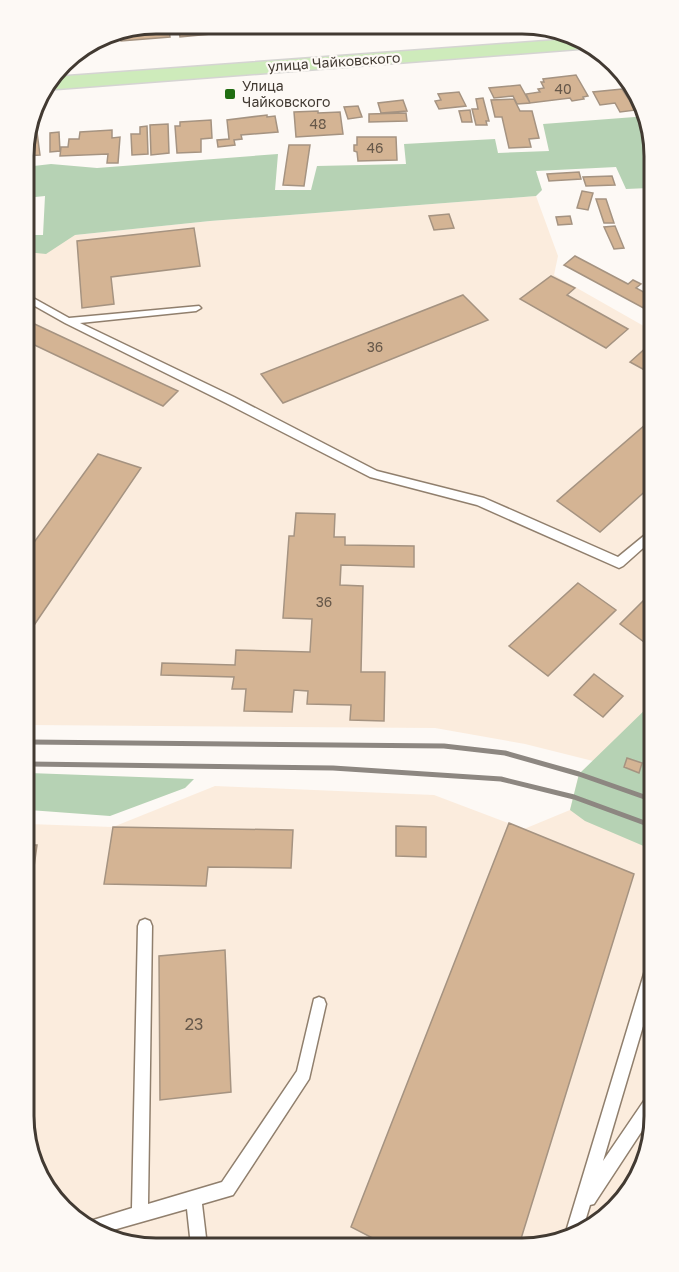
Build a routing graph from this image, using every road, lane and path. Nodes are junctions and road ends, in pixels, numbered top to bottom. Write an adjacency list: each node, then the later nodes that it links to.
1 (571, 45): 2 (main road, улица Чайковского)
2 (59, 83)
3 (34, 302): 5 (lane)
4 (196, 308): 5 (lane)
5 (68, 321): 6 (lane)
6 (645, 540)
7 (145, 926): 13 (lane)
8 (644, 997): 12 (lane)
9 (319, 1004): 11 (lane)
10 (644, 1112): 12 (lane)
11 (194, 1201): 13 (lane); 16 (lane)
12 (581, 1209): 15 (lane)
13 (140, 1214): 14 (lane)
14 (103, 1225)
15 (576, 1225)
16 (198, 1238)

